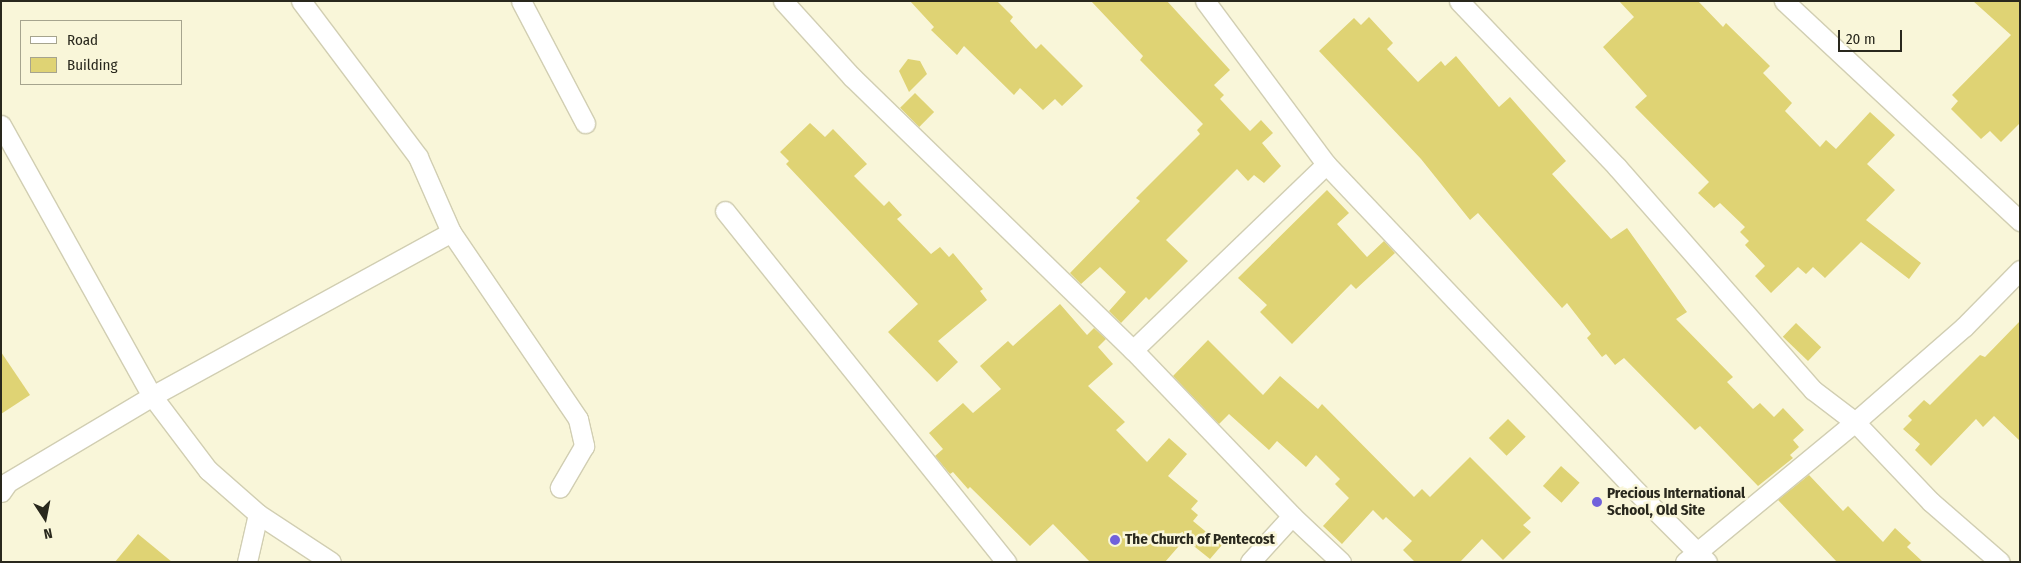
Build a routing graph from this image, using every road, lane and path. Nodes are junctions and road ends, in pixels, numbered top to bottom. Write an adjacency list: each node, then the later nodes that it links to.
1 (302, 1): 12 (street)
2 (521, 1): 7 (street)
3 (783, 1): 14 (street)
4 (1205, 1): 9 (street)
5 (1459, 1): 16 (street)
6 (1784, 1): 11 (street)
7 (585, 123)
8 (1, 125): 15 (street)
9 (1326, 164): 14 (street); 21 (street)
10 (725, 211): 24 (street)
11 (2020, 221)
12 (451, 232): 15 (street); 18 (street)
13 (2020, 270): 16 (street)
14 (1134, 350): 20 (street)
15 (152, 396): 17 (street); 19 (street)
16 (1855, 422): 21 (street); 27 (street)
17 (4, 482)
18 (560, 487)
19 (258, 514): 22 (street); 23 (street)
20 (1292, 516): 25 (street); 26 (street)
21 (1696, 558)
22 (247, 562)
23 (331, 562)
24 (1006, 562)
25 (1250, 562)
26 (1341, 562)
27 (2000, 562)

